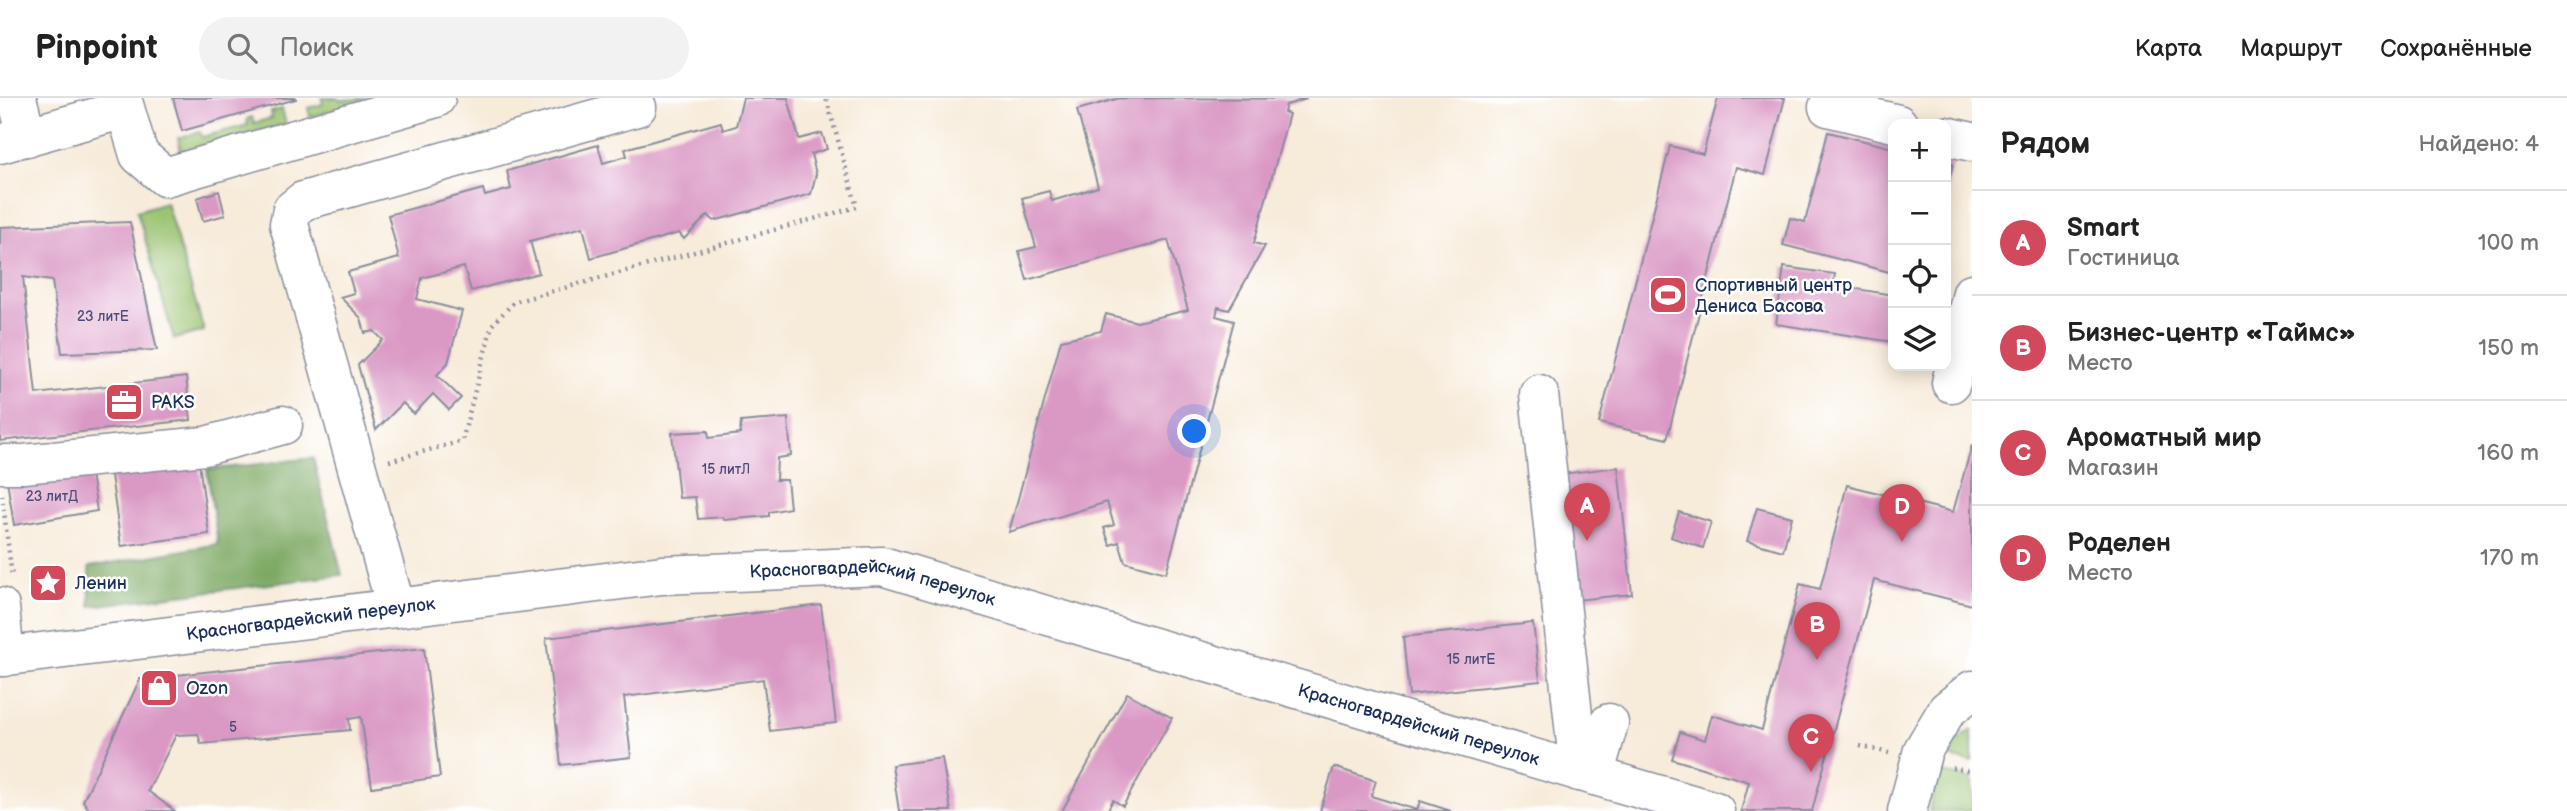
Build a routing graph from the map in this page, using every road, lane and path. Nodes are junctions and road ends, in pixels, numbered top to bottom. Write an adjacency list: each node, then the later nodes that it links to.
1 (16, 98): 9 (street)
2 (436, 98): 4 (street)
3 (826, 98): 16 (path)
4 (124, 103): 9 (street)
5 (637, 107): 16 (street)
6 (1828, 107): 7 (street)
7 (1888, 121)
8 (1951, 137): 10 (street)
9 (14, 141)
10 (1972, 142)
11 (1972, 293): 12 (street)
12 (1951, 383)
13 (1539, 394): 25 (street)
14 (282, 425): 15 (street)
15 (0, 464)
16 (358, 470): 19 (street)
17 (0, 484): 18 (path)
18 (7, 598): 20 (street)
19 (397, 608): 20 (street, Красногвардейский переулок); 25 (street, Красногвардейский переулок)
20 (2, 659)
21 (1972, 690): 24 (street)
22 (1972, 716): 24 (street)
23 (1609, 723): 25 (street)
24 (1923, 750): 27 (street)
25 (1587, 774): 26 (street, Красногвардейский переулок)
26 (1715, 811)
27 (1906, 811)

